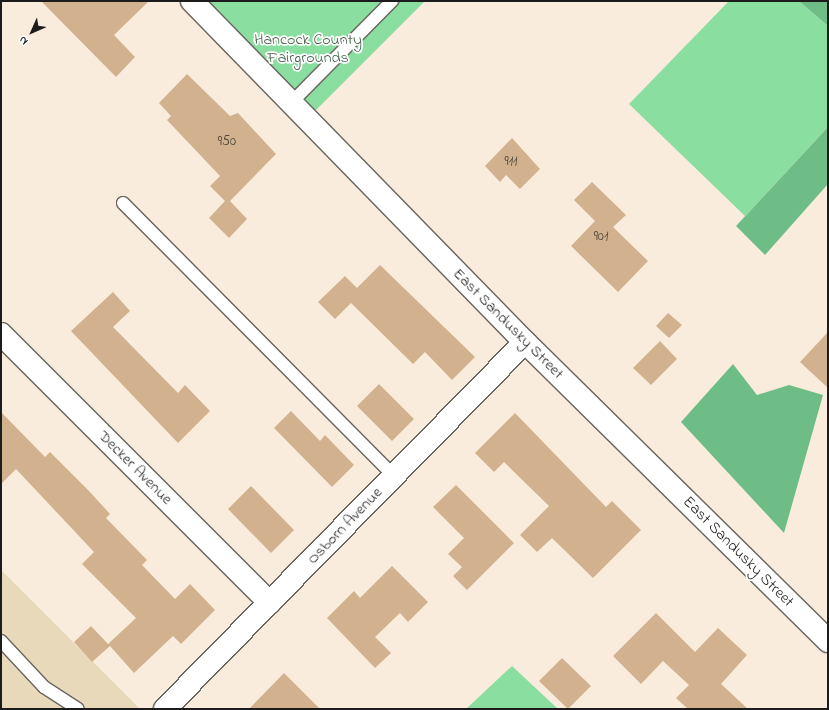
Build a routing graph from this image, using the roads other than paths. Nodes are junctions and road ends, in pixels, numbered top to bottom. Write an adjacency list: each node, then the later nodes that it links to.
1 (192, 1): 3 (main road, East Sandusky Street)
2 (392, 1): 3 (lane)
3 (291, 103): 6 (main road, East Sandusky Street)
4 (123, 203): 7 (lane)
5 (1, 334): 8 (main road, Decker Avenue)
6 (525, 342): 7 (main road, Osborn Avenue); 9 (main road, East Sandusky Street)
7 (394, 476): 8 (main road, Osborn Avenue)
8 (270, 602): 12 (main road, Osborn Avenue)
9 (828, 641)
10 (1, 642): 11 (lane)
11 (78, 709)
12 (165, 709)

